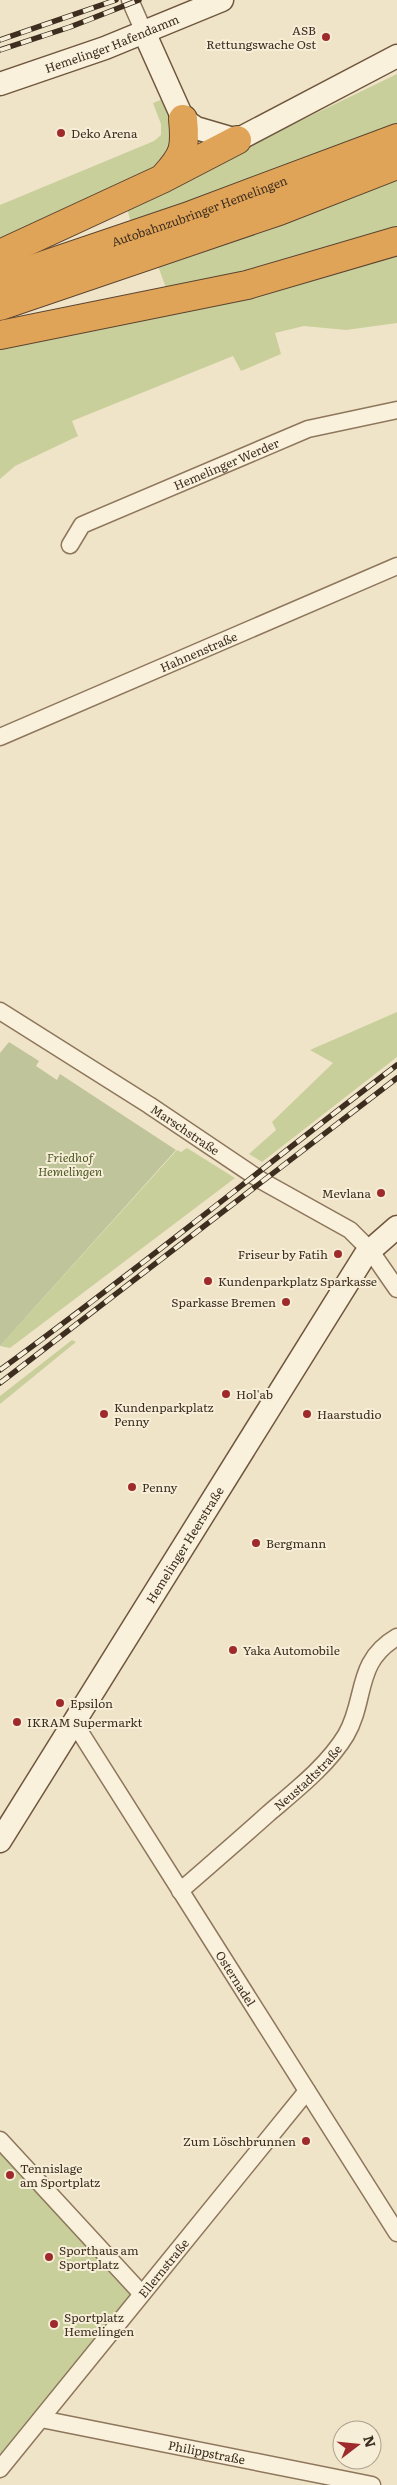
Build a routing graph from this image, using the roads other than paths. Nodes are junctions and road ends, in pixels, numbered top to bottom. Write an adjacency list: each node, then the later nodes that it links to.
1 (130, 0): 3 (street)
2 (222, 0): 3 (main road, Hemelinger Hafendamm)
3 (144, 32): 5 (main road, Hemelinger Hafendamm); 6 (main road)
4 (397, 56): 8 (main road)
5 (0, 84)
6 (183, 119): 8 (main road); 10 (highway)
7 (397, 138): 13 (highway, Autobahnzubringer Hemelingen)
8 (237, 140): 10 (highway)
9 (397, 164): 14 (highway, Autobahnzubringer Hemelingen)
10 (162, 178): 12 (highway)
11 (397, 241): 15 (highway)
12 (0, 254)
13 (0, 280)
14 (0, 306)
15 (0, 335)
16 (397, 410): 17 (street, Hemelinger Werder)
17 (70, 545)
18 (397, 566): 19 (street, Hahnenstraße)
19 (0, 737)
20 (0, 1011): 22 (street, Marschstraße)
21 (397, 1227): 22 (main road, Hemelinger Heerstraße)
22 (370, 1250): 23 (street, Marschstraße); 25 (main road, Hemelinger Heerstraße)
23 (397, 1289)
24 (397, 1637): 27 (street, Neustadtstraße)
25 (75, 1724): 26 (main road, Hemelinger Heerstraße); 27 (street, Osternadel)
26 (0, 1841)
27 (180, 1891): 28 (street, Osternadel)
28 (307, 2091): 30 (street, Osternadel); 31 (street, Ellernstraße)
29 (0, 2140): 31 (street)
30 (397, 2233)
31 (141, 2293): 32 (street, Ellernstraße)
32 (41, 2419): 33 (street, Ellernstraße); 34 (street, Philippstraße)
33 (0, 2468)
34 (372, 2485)

